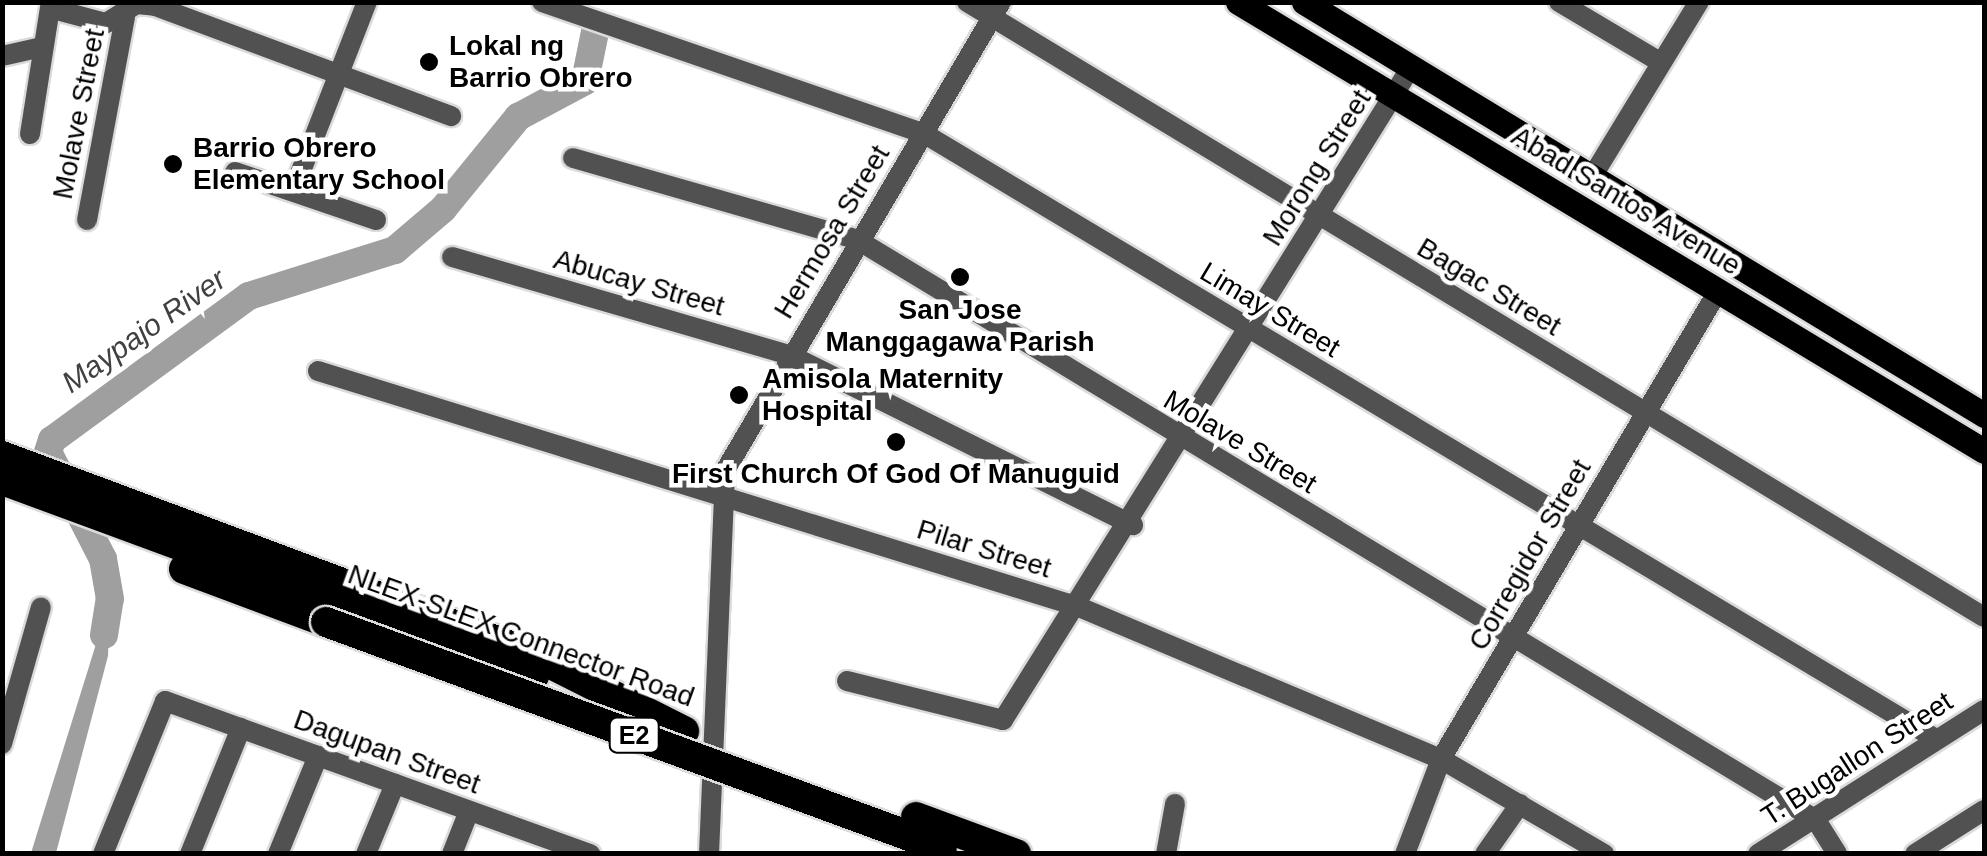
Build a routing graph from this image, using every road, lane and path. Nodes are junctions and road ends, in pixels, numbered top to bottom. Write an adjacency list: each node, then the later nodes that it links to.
1 (366, 2): 15 (street)
2 (542, 2): 18 (street, Limay Street)
3 (967, 2): 10 (street, Bagac Street)
4 (1238, 2): 16 (main road, Abad Santos Avenue)
5 (1304, 2): 14 (main road, Abad Santos Avenue)
6 (1559, 2): 13 (street)
7 (1699, 2): 13 (street)
8 (52, 6): 9 (street); 11 (street)
9 (142, 6): 15 (street); 25 (street, Molave Street)
10 (997, 10): 18 (street, Hermosa Street); 24 (street, Bagac Street)
11 (42, 47): 12 (street); 19 (street)
12 (2, 56)
13 (1660, 62): 22 (street)
14 (1411, 67): 16 (street, Morong Street); 22 (main road, Abad Santos Avenue)
15 (336, 73): 17 (street); 23 (street)
16 (1394, 96): 24 (street, Morong Street); 29 (main road, Abad Santos Avenue)
17 (451, 116)
18 (923, 133): 27 (street, Hermosa Street); 30 (street, Limay Street)
19 (30, 134)
20 (574, 158): 27 (street, Molave Street)
21 (236, 172): 23 (street)
22 (1592, 177): 34 (main road, Abad Santos Avenue)
23 (294, 189): 26 (street)
24 (1319, 218): 30 (street, Morong Street); 33 (street, Bagac Street)
25 (87, 220)
26 (376, 220)
27 (856, 239): 31 (street, Hermosa Street); 35 (street, Molave Street)
28 (452, 257): 31 (street, Abucay Street)
29 (1718, 291): 33 (street, Corregidor Street); 36 (main road, Abad Santos Avenue)
30 (1250, 330): 35 (street, Morong Street); 41 (street, Limay Street)
31 (790, 355): 38 (street, Hermosa Street); 40 (street, Abucay Street)
32 (318, 372): 38 (street, Pilar Street)
33 (1646, 412): 41 (street, Corregidor Street); 44 (street, Bagac Street)
34 (1984, 416)
35 (1183, 440): 40 (street, Morong Street); 45 (street, Molave Street)
36 (1984, 451)
37 (2, 456): 49 (highway)
38 (718, 496): 43 (street, Pilar Street); 68 (street, Hermosa Street)
39 (4, 497): 49 (highway, NLEX-SLEX Connector Road / E2); 61 (highway, NLEX-SLEX Connector Road / E2, bridge)
40 (1133, 525): 43 (street, Morong Street)
41 (1578, 529): 45 (street, Corregidor Street); 50 (street, Limay Street)
42 (41, 607): 51 (street)
43 (1079, 607): 46 (street, Morong Street); 53 (street, Pilar Street)
44 (1984, 616)
45 (1513, 639): 53 (street, Corregidor Street); 59 (street, Molave Street)
46 (848, 681)
47 (1984, 710): 50 (street, T. Bugallon Street)
48 (242, 728): 52 (street, Dagupan Street); 62 (street, Dagupan Street); 63 (street)
49 (684, 731): 69 (highway, NLEX-SLEX Connector Road / E2, bridge)
50 (1936, 738): 59 (street, T. Bugallon Street)
51 (2, 744)
52 (318, 756): 54 (street, Dagupan Street); 64 (street)
53 (1442, 758): 56 (street, Pilar Street); 71 (street, Corregidor Street)
54 (394, 784): 58 (street, Dagupan Street); 65 (street)
55 (1175, 804): 70 (street)
56 (1520, 804): 72 (street); 73 (street, Pilar Street)
57 (1984, 810): 76 (street)
58 (470, 811): 60 (street, Dagupan Street); 66 (street)
59 (1816, 820): 74 (street, T. Bugallon Street); 75 (street, Molave Street)
60 (539, 845): 67 (street, Dagupan Street)
61 (949, 851)
62 (103, 854)
63 (190, 854)
64 (278, 854)
65 (366, 854)
66 (452, 854)
67 (590, 854)
68 (708, 854)
69 (1016, 854)
70 (1166, 854)
71 (1404, 854)
72 (1484, 854)
73 (1604, 854)
74 (1758, 854)
75 (1838, 854)
76 (1915, 854)

